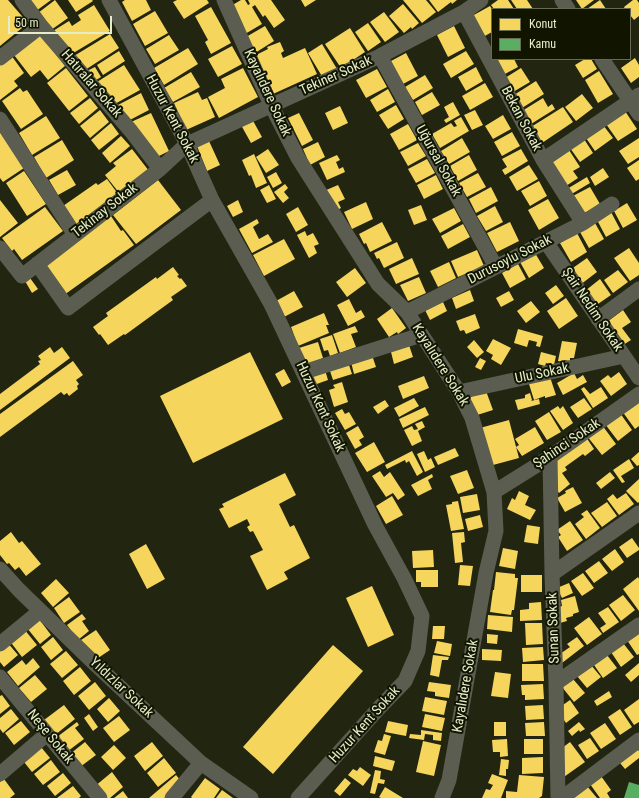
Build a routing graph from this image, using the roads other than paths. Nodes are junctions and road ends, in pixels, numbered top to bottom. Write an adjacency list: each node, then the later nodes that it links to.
1 (22, 0): 6 (street, Hatıralar Sokak)
2 (109, 0): 14 (street, Huzur Kent Sokak)
3 (481, 0): 5 (street, Tekiner Sokak)
4 (226, 1): 11 (street, Kayalıdere Sokak)
5 (464, 12): 7 (street, Tekiner Sokak); 15 (street, Bekan Sokak)
6 (42, 26): 8 (street); 16 (street, Hatıralar Sokak)
7 (380, 56): 11 (street, Tekiner Sokak); 24 (street, Uğursal Sokak)
8 (0, 58)
9 (603, 60): 10 (street)
10 (635, 98): 12 (street); 15 (street)
11 (271, 105): 14 (street, Tekiner Sokak); 26 (street, Kayalıdere Sokak)
12 (639, 114)
13 (0, 119): 20 (street)
14 (187, 144): 16 (street, Tekinay Sokak); 17 (street, Huzur Kent Sokak)
15 (544, 160): 19 (street, Bekan Sokak)
16 (160, 169): 20 (street, Tekinay Sokak)
17 (212, 200): 23 (street); 30 (street, Huzur Kent Sokak)
18 (612, 204): 19 (street, Durusoylu Sokak)
19 (583, 223): 21 (street, Durusoylu Sokak)
20 (74, 235): 23 (street, Tekinay Sokak)
21 (546, 242): 24 (street, Durusoylu Sokak); 27 (street, Şair Nedim Sokak)
22 (0, 248): 23 (street, Tekinay Sokak)
23 (36, 264)
24 (496, 267): 26 (street, Durusoylu Sokak)
25 (639, 289): 27 (street)
26 (407, 312): 28 (street, Kayalıdere Sokak)
27 (598, 319): 29 (street, Şair Nedim Sokak)
28 (421, 335): 30 (street); 32 (street, Kayalıdere Sokak)
29 (624, 356): 31 (street, Şair Nedim Sokak); 32 (street, Ulu Sokak)
30 (304, 372): 51 (street, Huzur Kent Sokak)
31 (639, 378)
32 (459, 392): 35 (street, Kayalıdere Sokak)
33 (639, 394): 34 (street, Şahinci Sokak)
34 (550, 457): 35 (street, Şahinci Sokak); 38 (street, Sunan Sokak)
35 (494, 492): 52 (street, Kayalıdere Sokak)
36 (639, 513): 38 (street)
37 (0, 569): 39 (street, Yıldızlar Sokak)
38 (552, 574): 43 (street, Sunan Sokak)
39 (40, 611): 41 (street); 46 (street, Yıldızlar Sokak)
40 (639, 625): 43 (street)
41 (0, 644)
42 (0, 677): 44 (street, Neşe Sokak)
43 (556, 683): 53 (street, Sunan Sokak)
44 (47, 734): 47 (street); 48 (street, Neşe Sokak)
45 (639, 740): 54 (street)
46 (201, 763): 49 (street); 50 (street, Yıldızlar Sokak)
47 (0, 774)
48 (100, 798)
49 (172, 798)
50 (251, 798)
51 (298, 798)
52 (442, 798)
53 (558, 798)
54 (562, 798)

